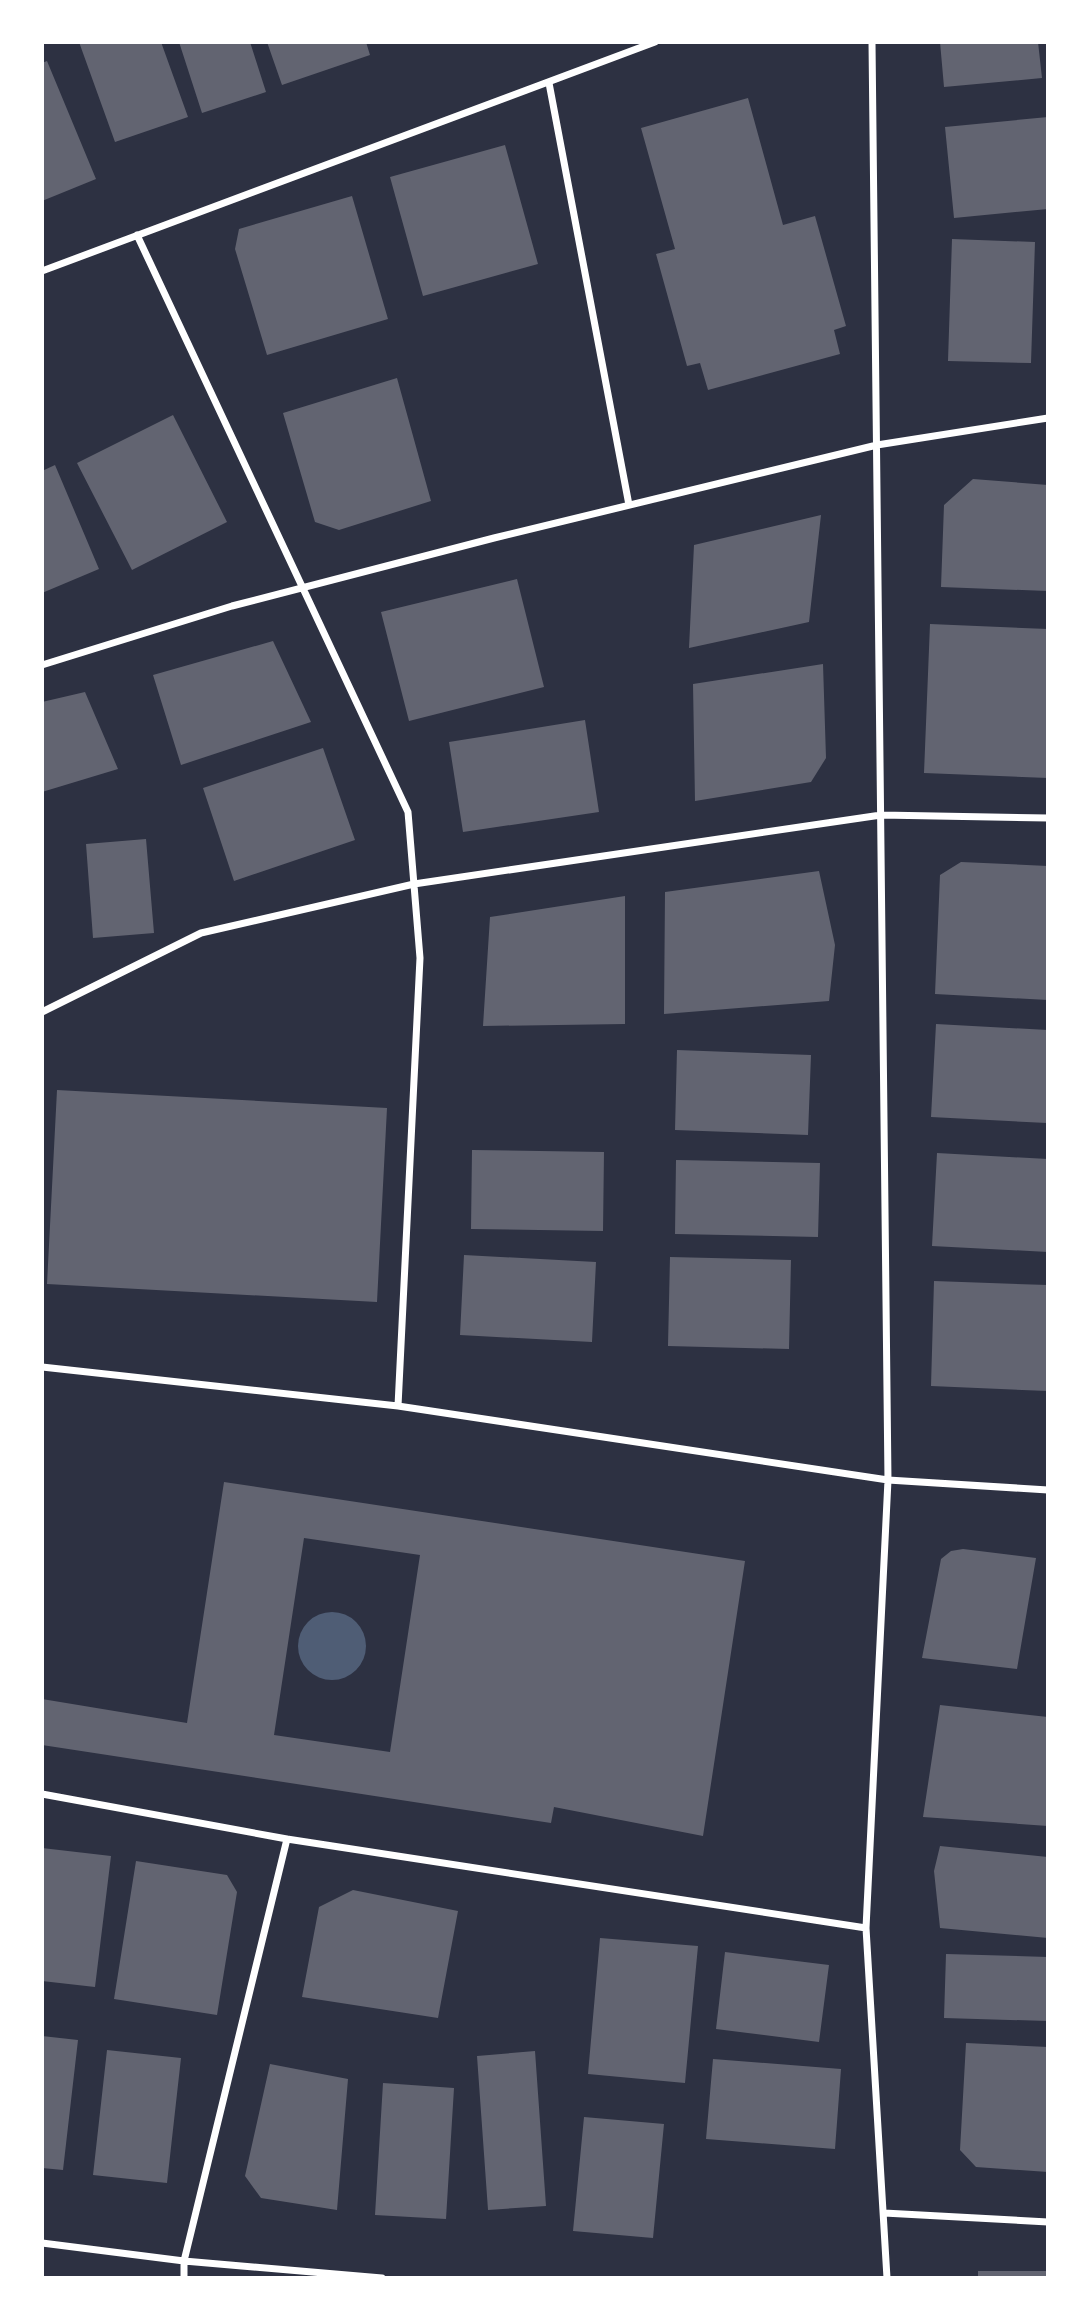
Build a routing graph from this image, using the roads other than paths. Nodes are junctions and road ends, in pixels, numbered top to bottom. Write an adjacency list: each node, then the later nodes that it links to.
1 (655, 42): 3 (street)
2 (872, 42): 7 (street)
3 (549, 83): 4 (street); 8 (street)
4 (137, 235): 5 (street); 9 (street)
5 (42, 271)
6 (1048, 418): 7 (street)
7 (877, 445): 8 (street); 11 (street)
8 (629, 505): 9 (street)
9 (303, 588): 10 (street); 13 (street)
10 (42, 665)
11 (881, 815): 12 (street); 13 (street); 17 (street)
12 (1048, 818)
13 (414, 884): 14 (street); 16 (street)
14 (42, 1012)
15 (42, 1367): 16 (street)
16 (398, 1406): 17 (street)
17 (888, 1480): 18 (street); 21 (street)
18 (1048, 1490)
19 (42, 1794): 20 (street)
20 (288, 1839): 21 (street); 25 (street)
21 (866, 1928): 22 (street)
22 (884, 2213): 23 (street); 28 (street)
23 (1048, 2222)
24 (42, 2244): 25 (street)
25 (184, 2261): 26 (street); 27 (street)
26 (184, 2278)
27 (382, 2278)
28 (887, 2278)

